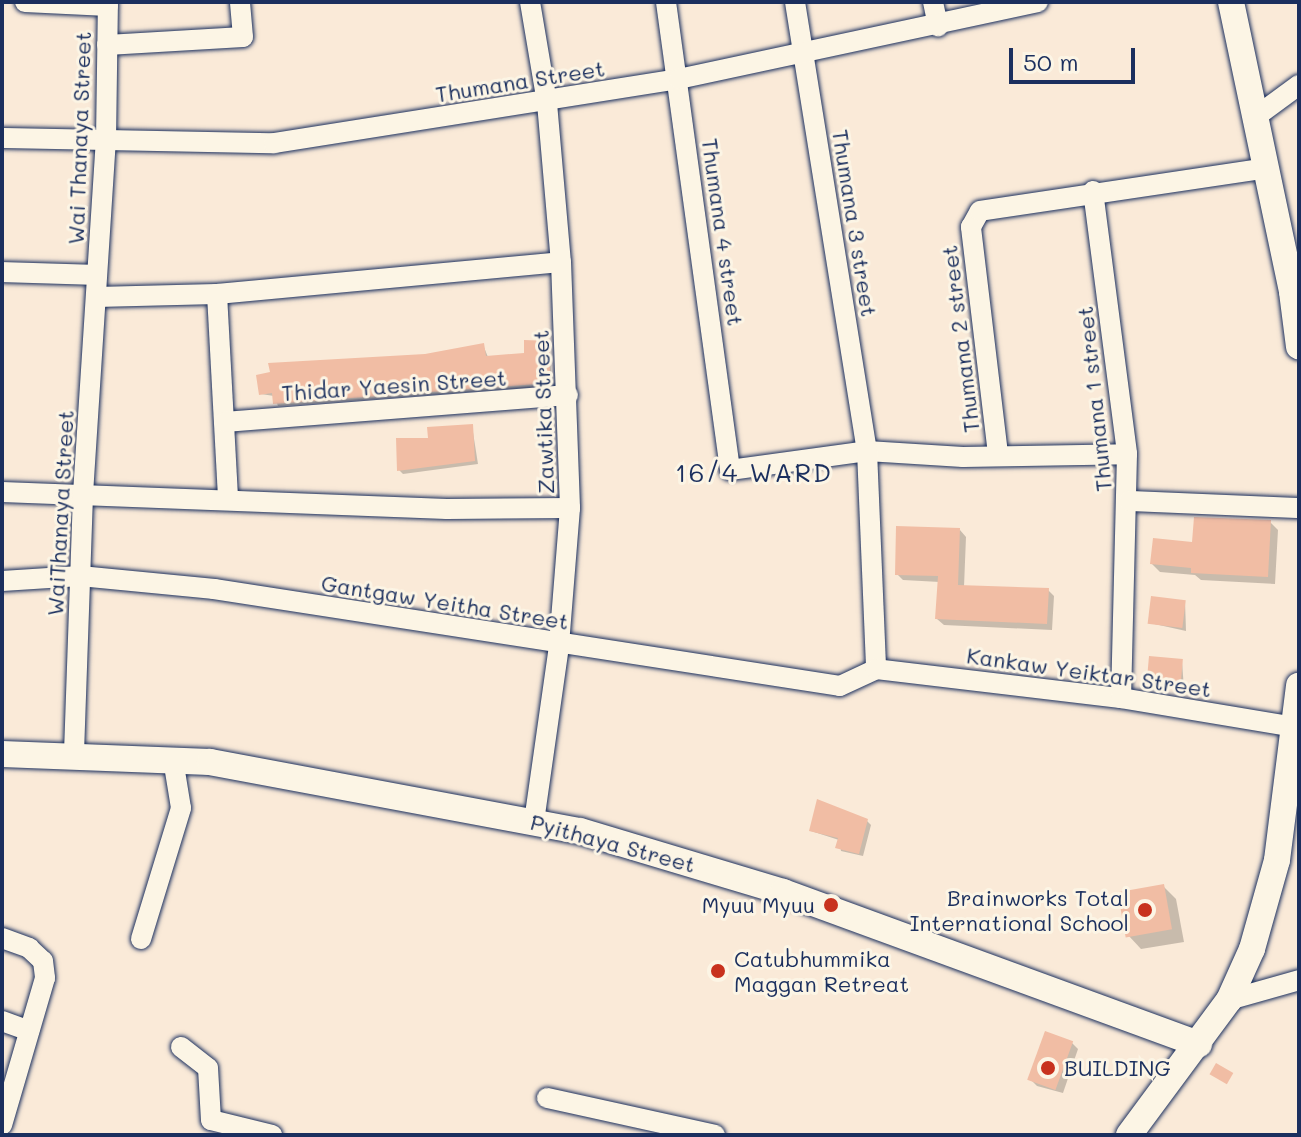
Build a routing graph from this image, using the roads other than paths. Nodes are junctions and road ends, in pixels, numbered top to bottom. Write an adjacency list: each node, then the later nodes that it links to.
1 (25, 2): 9 (street)
2 (240, 2): 11 (street)
3 (530, 2): 15 (street, Zawtika Street)
4 (666, 2): 13 (street, Thumana 4 street)
5 (795, 2): 12 (street, Thumana 3 street)
6 (933, 2): 10 (street)
7 (1038, 2): 10 (street, Thumana Street)
8 (1231, 2): 16 (street)
9 (108, 4): 11 (street, Wai Thanaya Street)
10 (938, 26): 12 (street, Thumana Street)
11 (107, 45): 18 (street, Wai Thanaya Street)
12 (803, 55): 13 (street, Thumana Street); 29 (street, Thumana 3 street)
13 (679, 79): 15 (street, Thumana Street); 29 (street, Thumana 4 street)
14 (1299, 85): 16 (street)
15 (547, 103): 18 (street, Thumana Street); 21 (street, Zawtika Street)
16 (1254, 118): 19 (street)
17 (2, 138): 18 (street, Thumana Street)
18 (106, 141): 23 (street, Wai Thanaya Street)
19 (1268, 168): 20 (street); 26 (street)
20 (1093, 191): 30 (street, Thumana 2 street); 31 (street, Thumana 1 street)
21 (561, 262): 24 (street); 27 (street, Zawtika Street)
22 (2, 272): 23 (street)
23 (97, 275): 25 (street, WaiThanaya Street)
24 (217, 294): 25 (street); 28 (street)
25 (96, 297): 33 (street, WaiThanaya Street)
26 (1299, 347)
27 (568, 395): 28 (street, Thidar Yaesin Street); 36 (street, Zawtika Street)
28 (225, 422): 34 (street)
29 (867, 451): 30 (street); 41 (street, Thumana 3 street)
30 (998, 454): 31 (street)
31 (1127, 454): 35 (street, Thumana 1 street)
32 (2, 492): 33 (street)
33 (83, 494): 34 (street); 38 (street, WaiThanaya Street)
34 (228, 497): 36 (street)
35 (1129, 501): 37 (street); 43 (street, Thumana 1 street)
36 (570, 508): 40 (street, Zawtika Street)
37 (1299, 508)
38 (80, 576): 39 (street, Gantgaw Yeitha Street); 40 (street, Gantgaw Yeitha Street); 45 (street, WaiThanaya Street)
39 (2, 581)
40 (559, 646): 41 (street, Gantgaw Yeitha Street); 48 (street, Zawtika Street)
41 (876, 669): 43 (street, Kankaw Yeiktar Street)
42 (1299, 685): 44 (street)
43 (1121, 698): 44 (street, Kankaw Yeiktar Street)
44 (1295, 727): 52 (street)
45 (74, 753): 46 (street, Pyithaya Street); 47 (street, Pyithaya Street)
46 (2, 754)
47 (173, 759): 48 (street, Pyithaya Street); 50 (street)
48 (534, 821): 55 (street, Pyithaya Street)
49 (2, 938): 54 (street)
50 (141, 939)
51 (1299, 980): 52 (street)
52 (1229, 1000): 55 (street)
53 (2, 1021): 54 (street)
54 (29, 1031): 58 (street)
55 (1199, 1044): 62 (street)
56 (181, 1047): 59 (street)
57 (547, 1098): 61 (street)
58 (2, 1125)
59 (244, 1134): 60 (street)
60 (272, 1135)
61 (715, 1135)
62 (1129, 1135)

